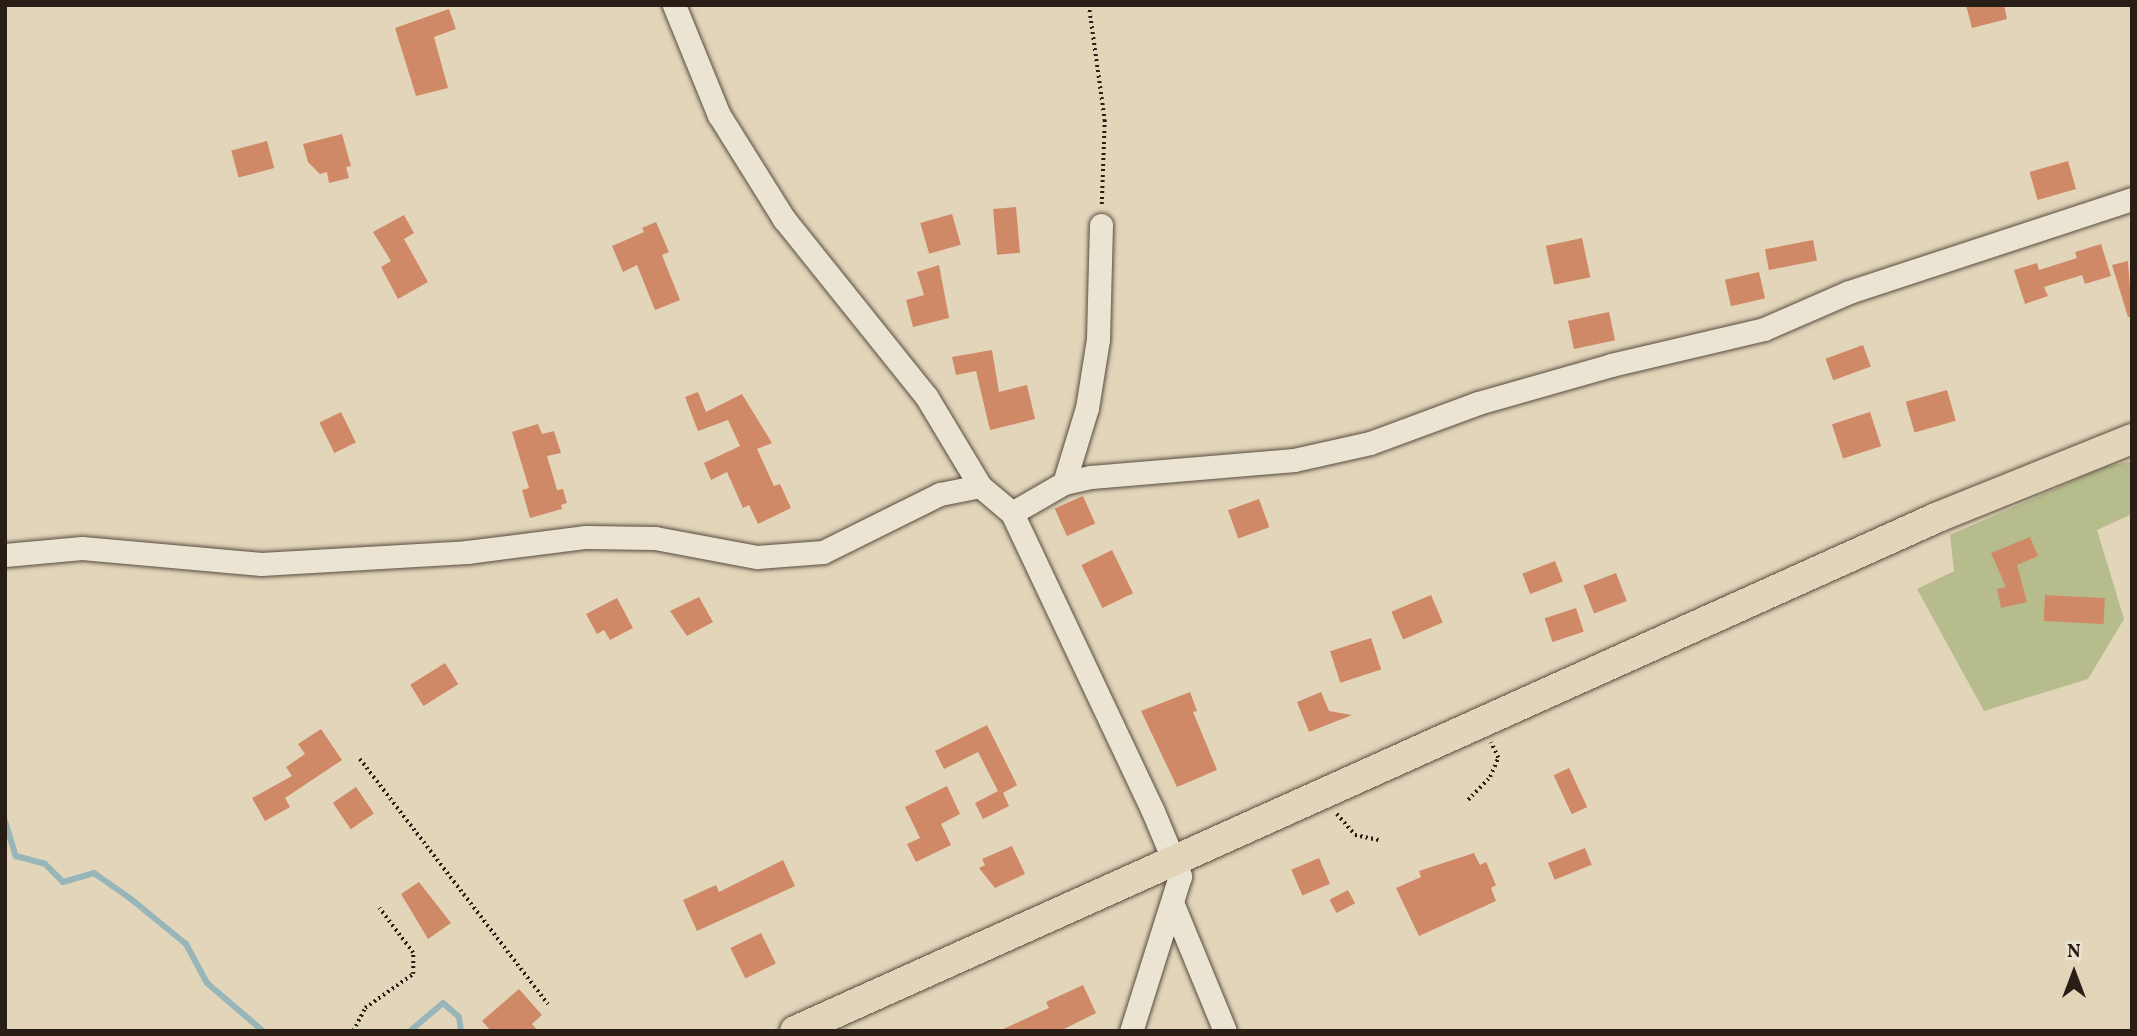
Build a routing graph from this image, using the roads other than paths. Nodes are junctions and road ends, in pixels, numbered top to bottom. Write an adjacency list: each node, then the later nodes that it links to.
1 (674, 5): 6 (street)
2 (2132, 199): 5 (street)
3 (1101, 225): 5 (street)
4 (2132, 439): 9 (main road)
5 (1064, 483): 7 (street)
6 (980, 485): 7 (street); 8 (street)
7 (1012, 513): 9 (street)
8 (5, 555)
9 (1174, 861): 10 (street); 11 (main road)
10 (1173, 905): 12 (street); 13 (street)
11 (795, 1031)
12 (1131, 1031)
13 (1225, 1031)

